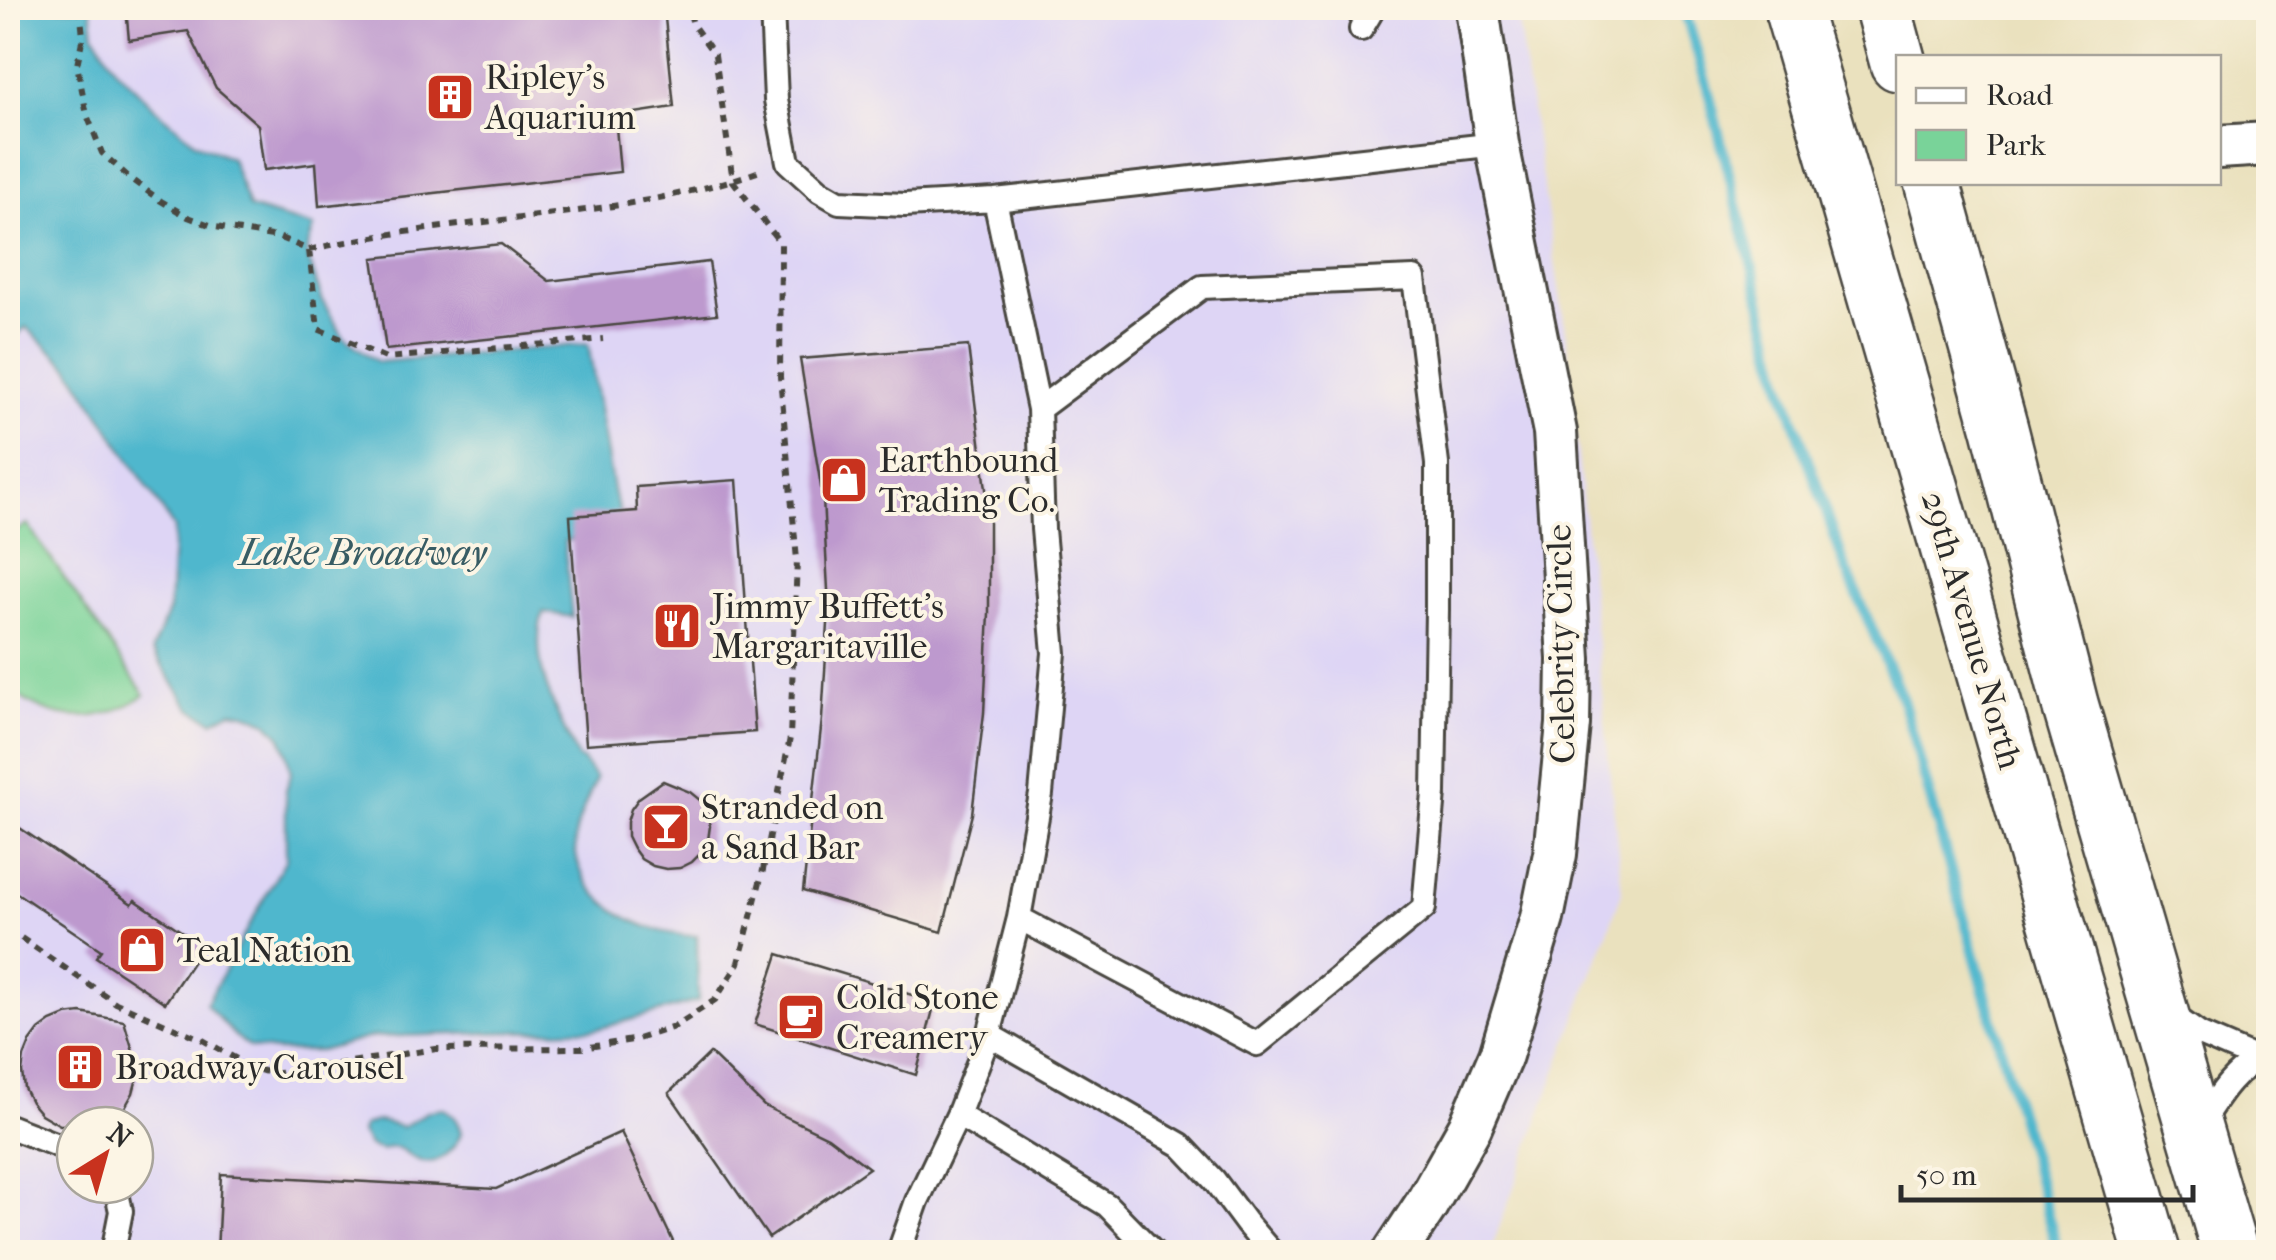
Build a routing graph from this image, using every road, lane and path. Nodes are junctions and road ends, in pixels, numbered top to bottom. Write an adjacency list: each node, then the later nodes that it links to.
1 (80, 8): 15 (path)
2 (689, 8): 12 (path)
3 (772, 8): 11 (lane)
4 (1477, 8): 8 (street, Celebrity Circle)
5 (1792, 8): 33 (main road, 29th Avenue North)
6 (1883, 8): 7 (main road)
7 (1896, 57)
8 (1497, 144): 14 (lane); 32 (street, Celebrity Circle)
9 (2268, 144): 10 (street)
10 (2221, 147)
11 (788, 162): 12 (path); 14 (lane)
12 (733, 181): 15 (path); 19 (path)
13 (1933, 185): 20 (main road)
14 (995, 200): 17 (lane)
15 (310, 250): 16 (path)
16 (603, 339)
17 (1040, 409): 18 (lane); 18 (lane)
18 (1019, 918): 21 (lane)
19 (8, 929)
20 (2158, 1005): 22 (lane); 25 (main road)
21 (989, 1035): 23 (lane); 31 (lane)
22 (2263, 1058): 25 (lane)
23 (958, 1115): 29 (lane); 30 (lane)
24 (8, 1126): 26 (lane)
25 (2195, 1133): 34 (main road)
26 (55, 1144)
27 (120, 1205): 28 (lane)
28 (113, 1252)
29 (899, 1252)
30 (1154, 1252)
31 (1271, 1252)
32 (1395, 1252)
33 (2152, 1252)
34 (2230, 1252)

